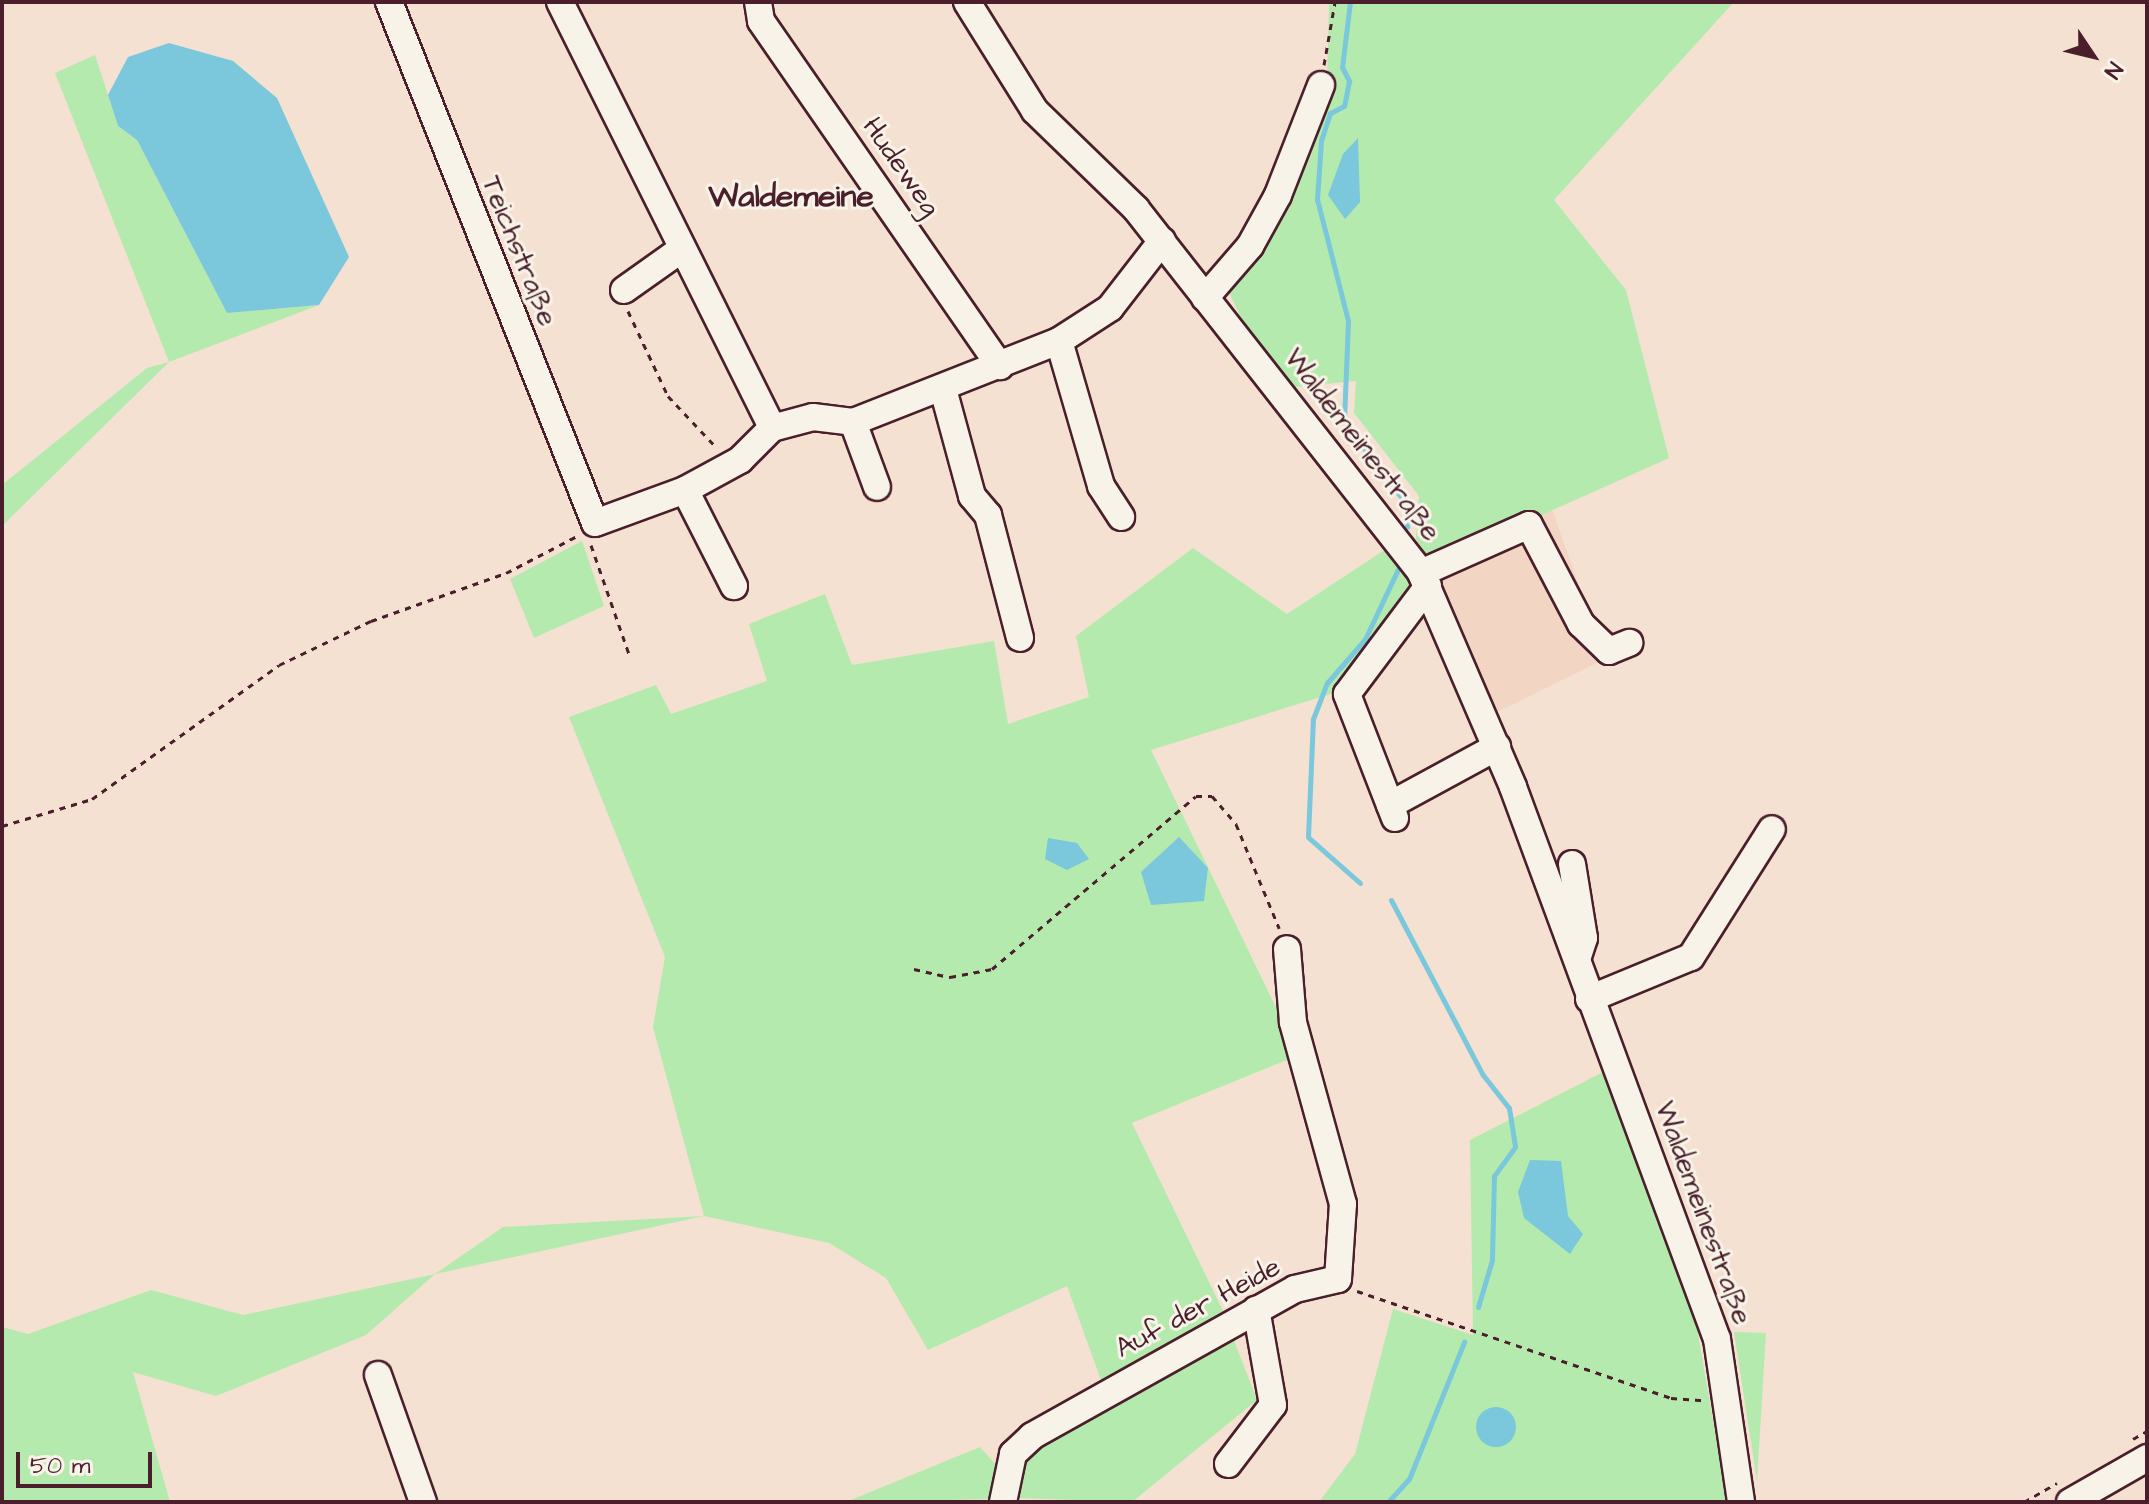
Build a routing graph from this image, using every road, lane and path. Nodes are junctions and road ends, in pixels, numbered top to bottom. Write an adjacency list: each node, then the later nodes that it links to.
1 (389, 2): 20 (street, Teichstraße)
2 (560, 2): 8 (street)
3 (758, 2): 12 (street, Hudeweg)
4 (967, 2): 7 (street, Waldemeinestraße)
5 (1335, 2): 6 (path)
6 (1321, 85): 10 (street)
7 (1162, 241): 10 (street, Waldemeinestraße); 11 (street)
8 (682, 249): 9 (street); 15 (street)
9 (624, 290): 16 (path)
10 (1205, 298): 21 (street, Waldemeinestraße)
11 (1059, 341): 12 (street); 19 (street)
12 (1000, 366): 13 (street)
13 (943, 389): 14 (street); 23 (street)
14 (853, 422): 15 (street); 17 (street)
15 (772, 428): 16 (street)
16 (732, 464): 18 (street)
17 (877, 487)
18 (685, 490): 20 (street); 22 (street)
19 (1121, 517)
20 (590, 526): 25 (path); 27 (path)
21 (1424, 580): 24 (street); 26 (street, Waldemeinestraße); 26 (street)
22 (734, 586)
23 (1020, 638)
24 (1629, 643)
25 (629, 654)
26 (1497, 747): 31 (street, Waldemeinestraße)
27 (2, 826)
28 (1772, 829): 33 (street)
29 (1572, 864): 31 (street)
30 (1287, 949): 32 (path); 34 (street)
31 (1575, 961): 33 (street, Waldemeinestraße)
32 (914, 969)
33 (1589, 999): 37 (street, Waldemeinestraße)
34 (1347, 1285): 35 (street, Auf der Heide); 37 (path)
35 (1256, 1309): 39 (street); 41 (street, Auf der Heide)
36 (378, 1375): 40 (street)
37 (1724, 1402): 42 (street, Waldemeinestraße)
38 (2147, 1458): 43 (street)
39 (1228, 1464)
40 (423, 1502)
41 (1003, 1502)
42 (1741, 1502)
43 (2070, 1502)

